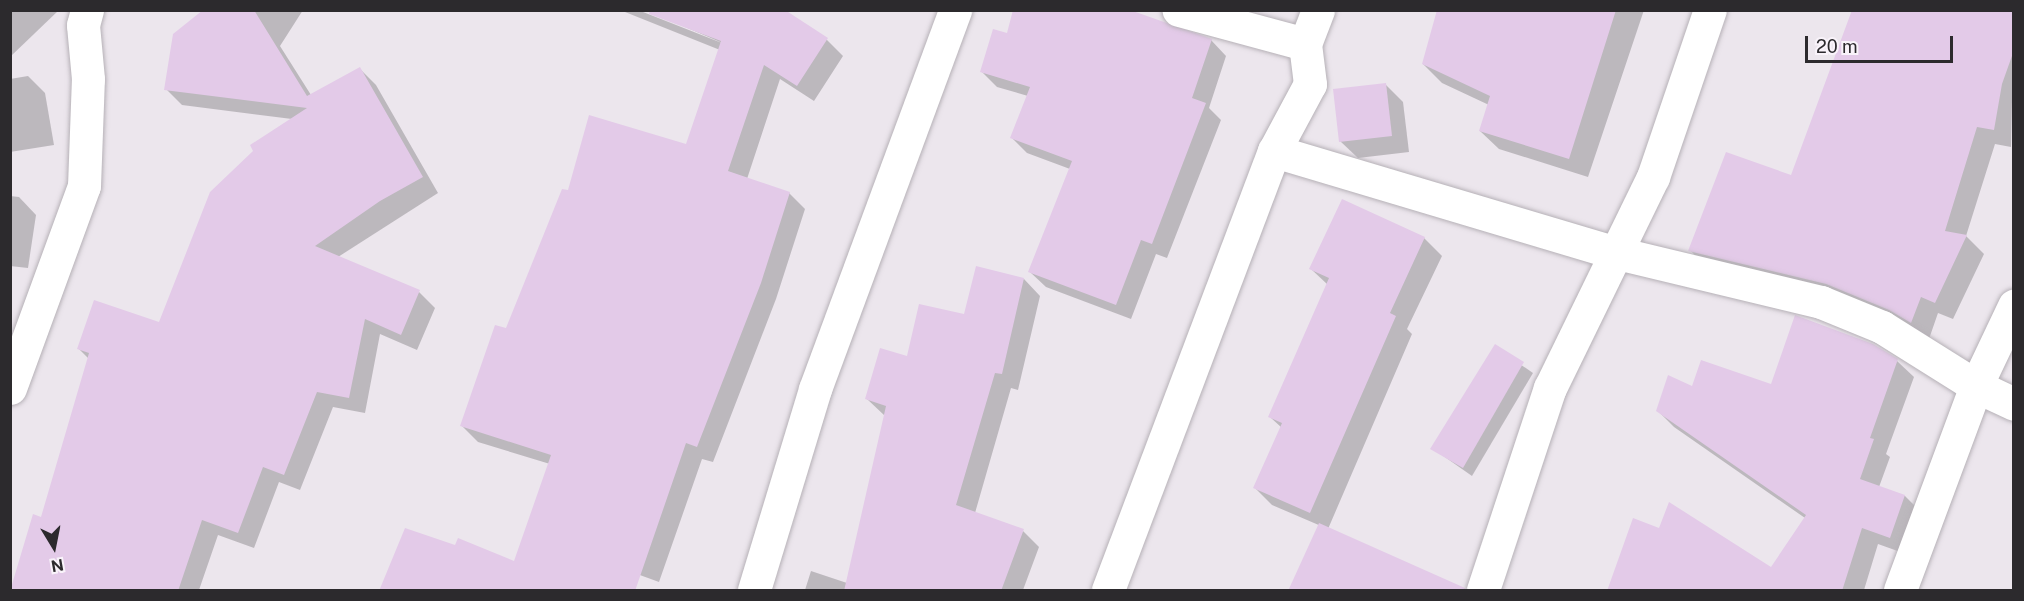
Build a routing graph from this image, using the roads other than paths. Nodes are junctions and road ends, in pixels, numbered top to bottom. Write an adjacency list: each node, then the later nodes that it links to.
1 (87, 10): 11 (street)
2 (955, 10): 13 (street)
3 (1179, 10): 6 (street)
4 (1318, 10): 6 (street)
5 (1710, 10): 8 (street)
6 (1305, 44): 7 (street)
7 (1274, 150): 8 (street); 14 (street)
8 (1613, 252): 10 (street); 15 (street)
9 (2013, 306): 10 (street)
10 (1976, 386): 12 (street); 16 (street)
11 (10, 388)
12 (2013, 404)
13 (754, 591)
14 (1108, 591)
15 (1483, 591)
16 (1900, 591)

